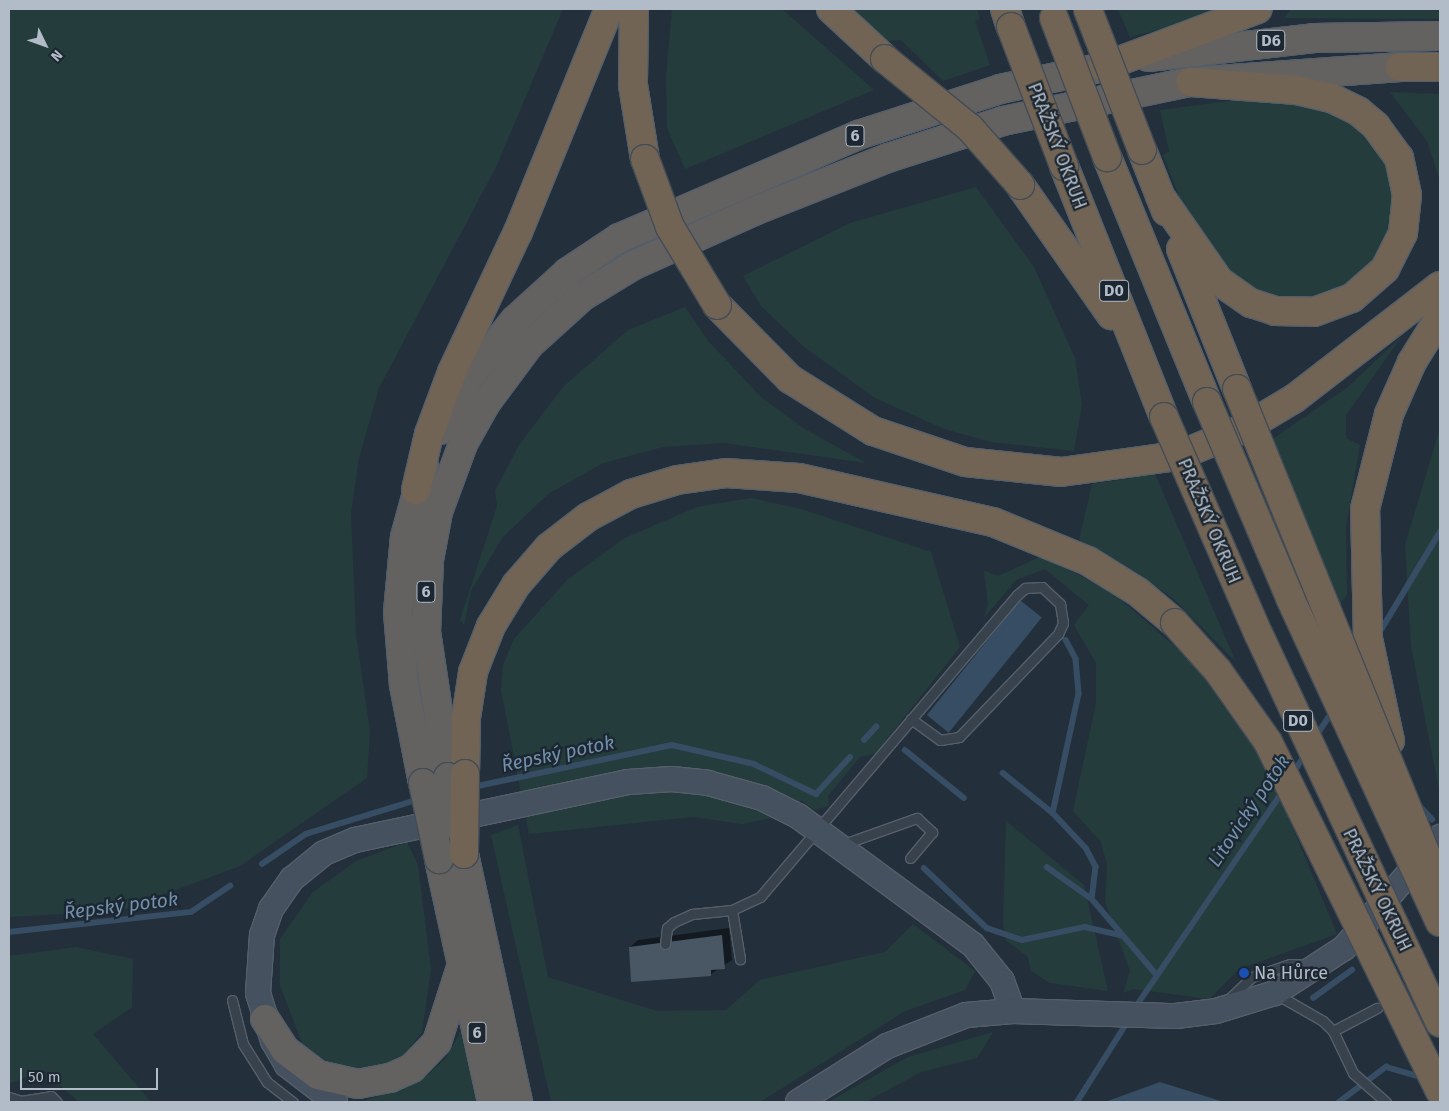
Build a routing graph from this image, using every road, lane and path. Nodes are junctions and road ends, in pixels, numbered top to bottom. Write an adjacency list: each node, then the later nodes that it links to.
1 (608, 9): 16 (highway)
2 (634, 9): 13 (highway, bridge)
3 (831, 9): 15 (highway, bridge)
4 (1088, 9): 12 (highway, bridge)
5 (1258, 9): 9 (highway)
6 (1052, 13): 27 (highway, D0, bridge)
7 (1008, 18): 15 (highway, PRAŽSKÝ OKRUH / D0, bridge)
8 (1440, 36): 9 (highway, D6)
9 (1103, 67): 16 (highway, 6)
10 (1440, 67): 11 (highway, D6)
11 (1190, 82): 12 (highway); 18 (highway, 6)
12 (1160, 196): 19 (highway, bridge)
13 (1440, 286)
14 (1440, 317): 19 (highway, bridge)
15 (1143, 364): 38 (highway, PRAŽSKÝ OKRUH / D0, bridge)
16 (416, 490): 18 (highway, 6)
17 (911, 719): 17 (lane); 20 (lane)
18 (445, 778): 23 (highway, bridge); 23 (highway, 6, bridge); 40 (highway, bridge)
19 (1416, 824): 25 (highway, bridge)
20 (818, 828): 22 (main road); 26 (lane); 37 (main road)
21 (1439, 840): 31 (main road)
22 (841, 845): 24 (lane); 35 (main road)
23 (451, 856): 30 (highway, 6); 41 (highway, 6)
24 (910, 858)
25 (1440, 891)
26 (732, 910): 28 (lane); 29 (lane)
27 (1440, 922)
28 (665, 944)
29 (740, 959)
30 (462, 964): 37 (highway); 47 (highway, 6)
31 (1322, 966): 32 (main road); 36 (lane)
32 (1275, 993): 36 (main road); 39 (lane)
33 (232, 1000): 45 (lane)
34 (1377, 1008): 39 (lane)
35 (1013, 1010): 36 (main road); 48 (main road)
36 (1216, 1011)
37 (265, 1019): 46 (main road)
38 (1440, 1022)
39 (1333, 1031): 49 (lane)
40 (1440, 1091)
41 (518, 1096)
42 (9, 1097): 43 (lane)
43 (21, 1101): 44 (lane)
44 (57, 1102)
45 (293, 1102)
46 (335, 1102)
47 (492, 1102)
48 (798, 1102)
49 (1386, 1102)

